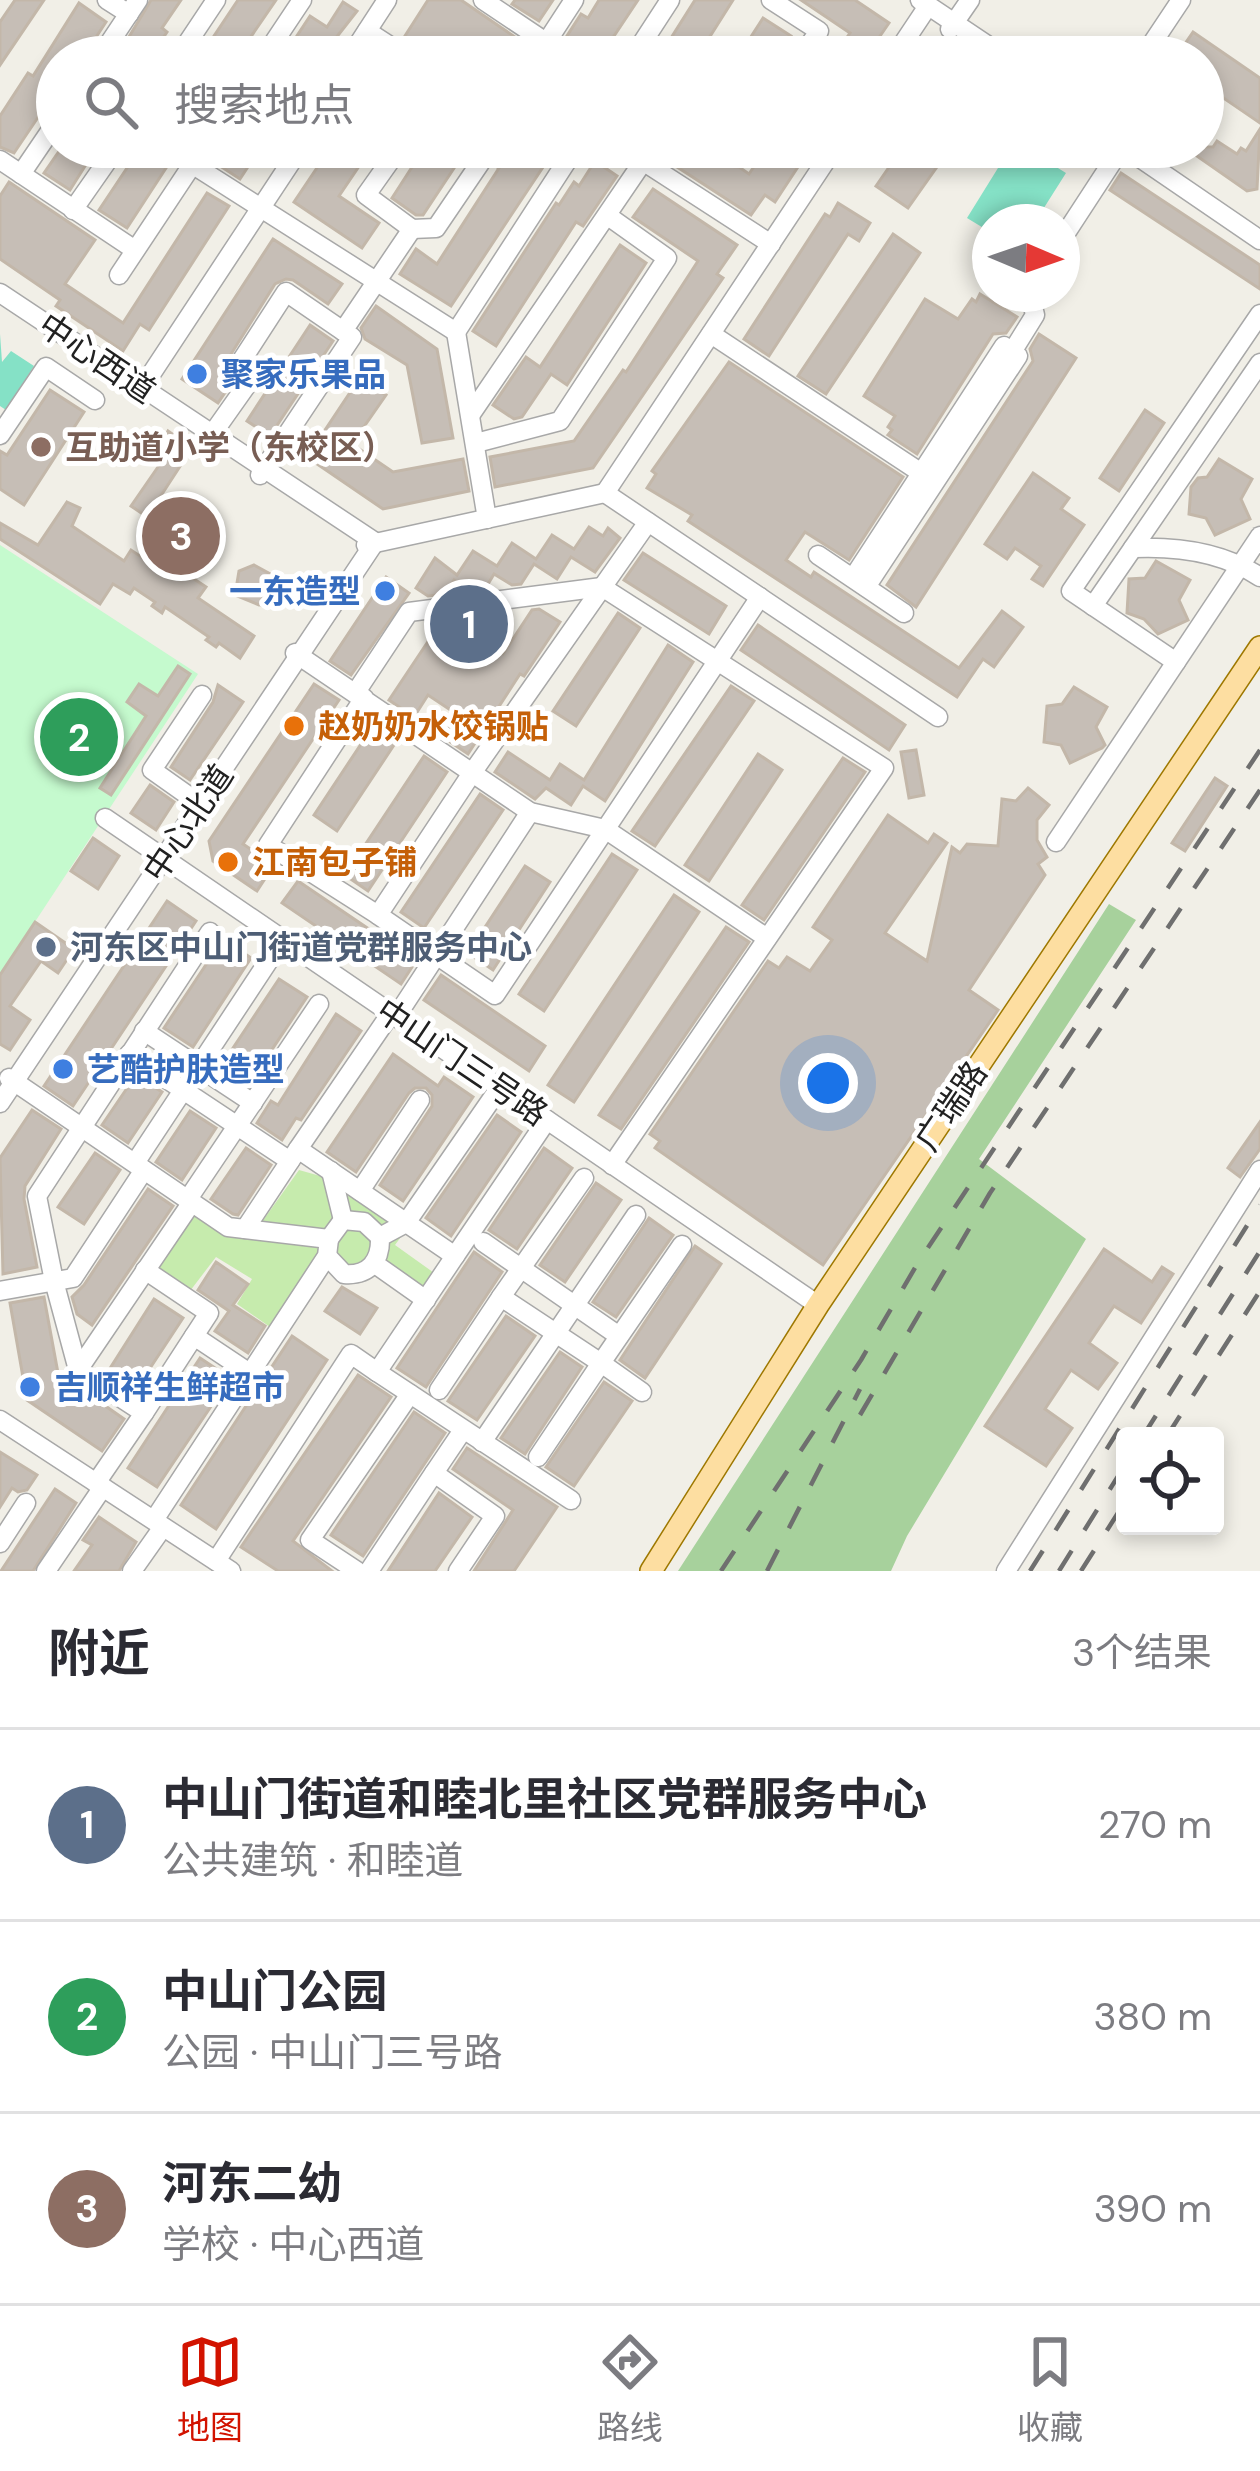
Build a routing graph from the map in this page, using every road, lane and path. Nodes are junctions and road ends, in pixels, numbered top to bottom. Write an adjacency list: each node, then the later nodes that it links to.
1 (107, 0): 12 (street)
2 (216, 0): 16 (street)
3 (302, 0): 17 (street)
4 (390, 0): 14 (street)
5 (574, 0): 21 (street)
6 (670, 0): 22 (street)
7 (771, 0): 23 (street)
8 (970, 0): 13 (street)
9 (1181, 0): 27 (street)
10 (491, 2): 20 (street)
11 (920, 4): 13 (street); 24 (street)
12 (133, 7): 15 (street)
13 (952, 26): 25 (street); 26 (street)
14 (370, 33): 18 (street); 19 (street)
15 (114, 36)
16 (192, 36)
17 (278, 36)
18 (368, 36)
19 (375, 36)
20 (535, 36)
21 (562, 36)
22 (647, 36)
23 (816, 36)
24 (904, 36)
25 (965, 36)
26 (969, 36)
27 (1157, 36)
28 (36, 152): 43 (street)
29 (0, 160): 43 (street)
30 (102, 168): 45 (street)
31 (190, 168): 51 (street)
32 (197, 168): 44 (street)
33 (283, 168): 44 (street)
34 (385, 168): 49 (street)
35 (476, 168): 49 (street)
36 (562, 168): 59 (street)
37 (639, 168): 47 (street)
38 (667, 168): 50 (street)
39 (821, 168): 50 (street)
40 (1109, 168): 46 (street)
41 (1158, 168): 48 (street)
42 (1168, 168): 48 (street)
43 (21, 174): 45 (street)
44 (257, 208): 53 (street); 64 (street)
45 (73, 210): 51 (street)
46 (1080, 211)
47 (608, 215): 66 (street); 69 (street)
48 (1256, 227)
49 (412, 229): 53 (street)
50 (771, 244): 60 (street)
51 (135, 250): 52 (street)
52 (119, 275)
53 (377, 282): 58 (street); 59 (street)
54 (0, 293): 61 (street, 中心西道)
55 (0, 303): 61 (street, 中心西道)
56 (1034, 312): 71 (street)
57 (1260, 314): 84 (street)
58 (343, 331): 68 (street); 70 (street)
59 (456, 332): 66 (street)
60 (711, 334): 71 (street); 72 (street)
61 (64, 341): 63 (street); 64 (street, 中心西道)
62 (1260, 363): 77 (street)
63 (46, 367): 65 (street); 67 (street)
64 (137, 390): 68 (street, 中心西道)
65 (95, 400)
66 (471, 414): 69 (street)
67 (0, 435)
68 (210, 437): 70 (street, 中心西道)
69 (476, 443): 73 (street)
70 (261, 472): 76 (street, 中心西道)
71 (928, 478): 81 (street)
72 (605, 493): 73 (street); 74 (street)
73 (488, 519): 76 (street)
74 (648, 522): 82 (street); 83 (street)
75 (1260, 536): 79 (street)
76 (370, 544): 87 (street, 中心北道)
77 (1133, 548): 79 (street); 84 (street)
78 (818, 555): 81 (street)
79 (1241, 565): 80 (street); 89 (street)
80 (1260, 578)
81 (860, 583): 85 (street)
82 (602, 587): 88 (street); 91 (street); 93 (street)
83 (760, 598): 88 (street); 92 (street)
84 (1093, 606): 89 (street)
85 (904, 613)
86 (1260, 647): 144 (main road, 广瑞路)
87 (297, 655): 91 (street); 94 (street, 中心北道)
88 (717, 658): 97 (street); 102 (street)
89 (1176, 662): 98 (street)
90 (202, 695): 94 (street)
91 (360, 695): 93 (street); 100 (street)
92 (938, 717)
93 (472, 772): 95 (street); 100 (street)
94 (198, 802): 99 (street, 中心北道)
95 (530, 812): 97 (street); 104 (street)
96 (105, 818): 99 (street, 中山门三号路)
97 (605, 829): 102 (street); 104 (street)
98 (1056, 842)
99 (162, 857): 103 (street, 中山门三号路); 110 (street, 中心北道)
100 (378, 915): 104 (street)
101 (210, 932): 107 (street)
102 (767, 938): 120 (street)
103 (283, 939): 106 (street, 中山门三号路); 109 (street)
104 (438, 956): 106 (street)
105 (319, 1004): 115 (street)
106 (394, 1015): 111 (street, 中山门三号路); 119 (street)
107 (144, 1031): 108 (street); 109 (street)
108 (129, 1054): 112 (street); 117 (street)
109 (198, 1067): 112 (street); 115 (street)
110 (8, 1084): 114 (street, 中心北道); 117 (street)
111 (500, 1088): 116 (street, 中山门三号路); 129 (street)
112 (183, 1090): 118 (street); 121 (street)
113 (420, 1100): 125 (street)
114 (0, 1103)
115 (253, 1103): 118 (street)
116 (547, 1120): 120 (street, 中山门三号路); 135 (street)
117 (82, 1126): 121 (street); 139 (street)
118 (237, 1126): 119 (street); 126 (street)
119 (294, 1155): 123 (street); 130 (street)
120 (612, 1165): 144 (street, 中山门三号路)
121 (140, 1167): 126 (street); 139 (street)
122 (1260, 1170): 173 (street)
123 (331, 1171): 125 (street); 128 (street)
124 (584, 1178): 137 (street)
125 (360, 1190): 129 (street)
126 (190, 1201): 130 (street); 138 (street)
127 (636, 1215): 143 (street)
128 (343, 1220): 131 (street); 134 (street)
129 (406, 1223): 131 (street); 135 (street)
130 (245, 1229): 134 (street)
131 (380, 1237): 136 (street)
132 (483, 1242): 137 (street)
133 (682, 1244): 147 (street)
134 (328, 1247): 136 (street); 150 (street)
135 (455, 1256): 142 (street)
136 (375, 1264): 142 (street)
137 (520, 1268): 141 (street); 143 (street)
138 (146, 1270): 146 (street); 149 (street)
139 (53, 1281): 140 (street); 149 (street)
140 (0, 1292)
141 (501, 1297): 145 (street); 152 (street)
142 (425, 1300): 151 (street)
143 (574, 1305): 145 (street); 147 (street)
144 (818, 1305): 172 (main road, 广瑞路)
145 (556, 1334): 148 (street); 158 (street)
146 (194, 1336): 150 (street); 155 (street)
147 (619, 1336): 148 (street)
148 (601, 1363): 153 (street); 159 (street)
149 (78, 1370): 155 (street)
150 (248, 1372): 164 (street)
151 (377, 1372): 154 (street); 166 (street)
152 (439, 1390)
153 (642, 1392)
154 (410, 1394): 157 (street); 169 (street)
155 (144, 1413): 161 (street)
156 (0, 1420): 161 (street)
157 (463, 1430): 158 (street); 160 (street)
158 (482, 1442): 162 (street)
159 (538, 1457)
160 (434, 1473): 170 (street); 171 (street)
161 (100, 1485): 164 (street); 167 (street)
162 (571, 1500)
163 (26, 1503): 165 (street)
164 (158, 1523): 166 (street); 168 (street)
165 (0, 1543)
166 (224, 1566)
167 (46, 1571)
168 (132, 1571)
169 (357, 1571)
170 (370, 1571)
171 (458, 1571)
172 (651, 1571)
173 (1006, 1571)

